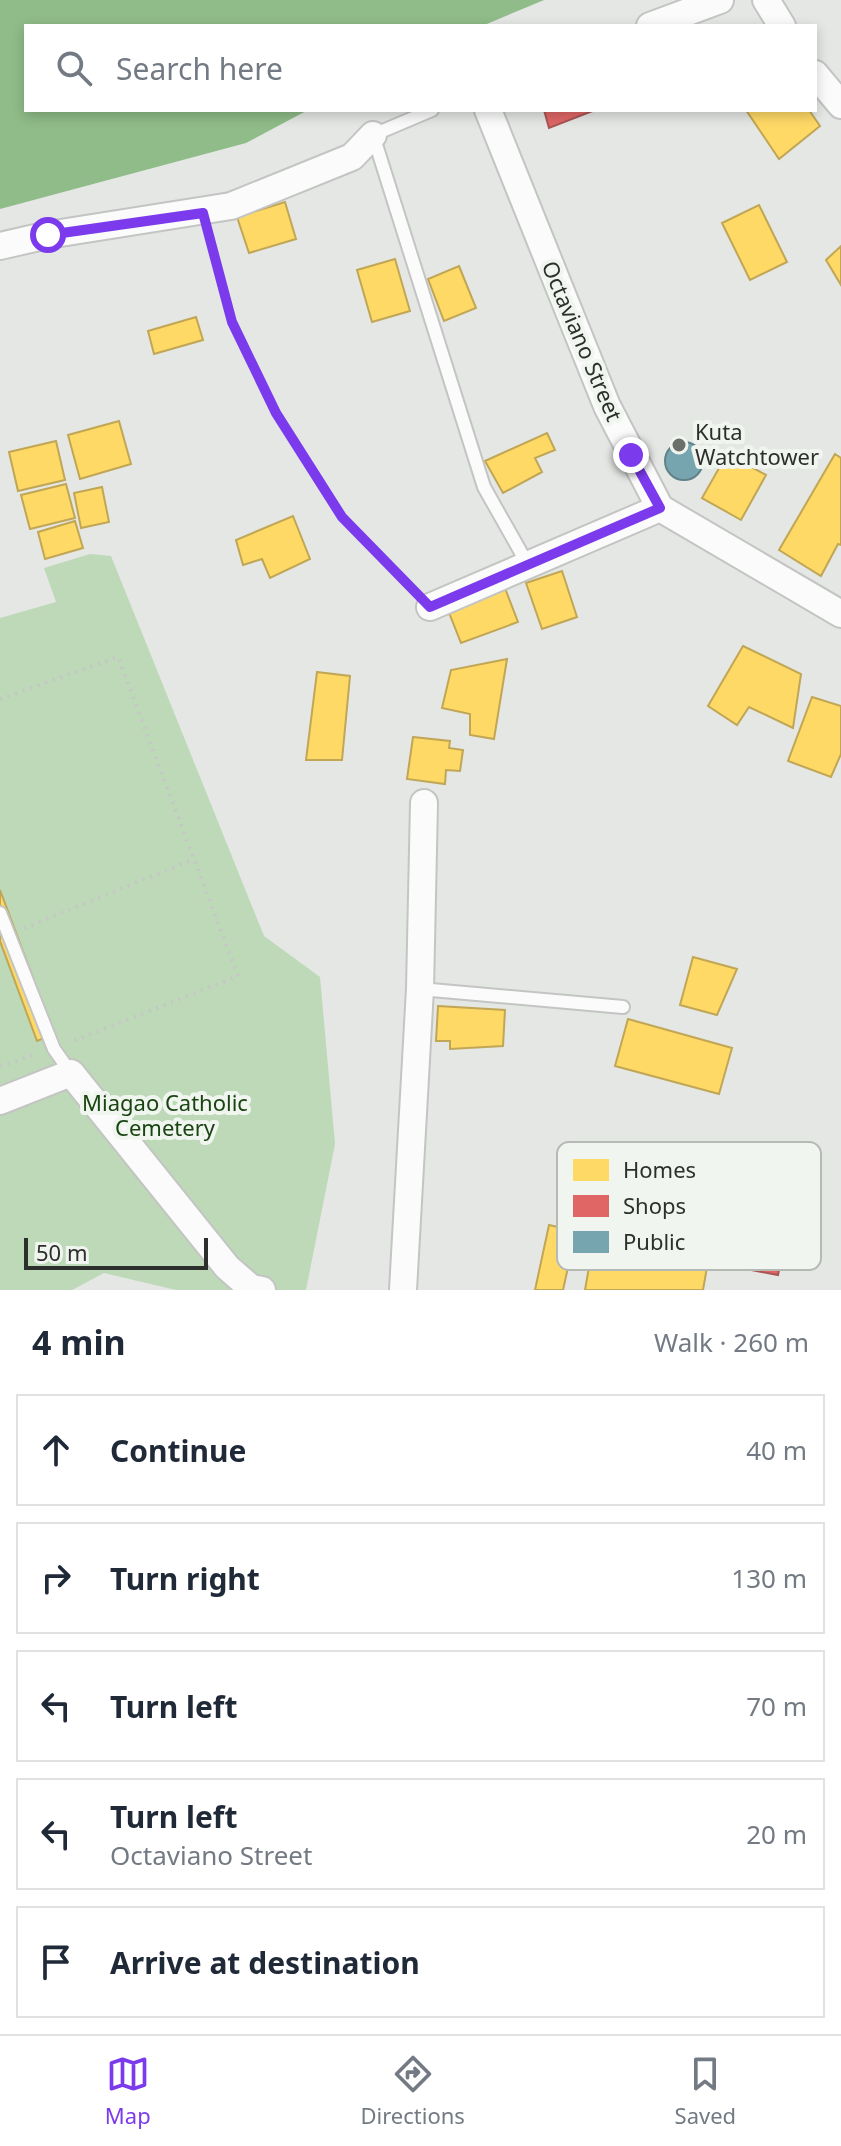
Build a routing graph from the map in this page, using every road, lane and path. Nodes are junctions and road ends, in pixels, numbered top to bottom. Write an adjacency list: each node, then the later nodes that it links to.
1 (720, 0): 3 (street)
2 (766, 0): 4 (street)
3 (655, 24)
4 (781, 24)
5 (817, 76): 6 (street)
6 (841, 105)
7 (427, 112): 9 (lane)
8 (489, 112): 12 (street, Octaviano Street)
9 (373, 135): 10 (street); 13 (lane)
10 (203, 213): 11 (street); 14 (path)
11 (0, 246)
12 (660, 508): 13 (street); 15 (street)
13 (528, 565): 14 (street)
14 (430, 607)
15 (841, 614)
16 (0, 699): 18 (path)
17 (424, 803): 21 (street)
18 (192, 860): 20 (path); 23 (path)
19 (0, 913): 20 (lane)
20 (8, 934): 23 (lane)
21 (420, 989): 22 (lane); 28 (street)
22 (623, 1007)
23 (54, 1049): 24 (path); 25 (lane)
24 (0, 1066)
25 (71, 1073): 26 (street); 27 (street)
26 (0, 1101)
27 (262, 1290)
28 (403, 1290)

